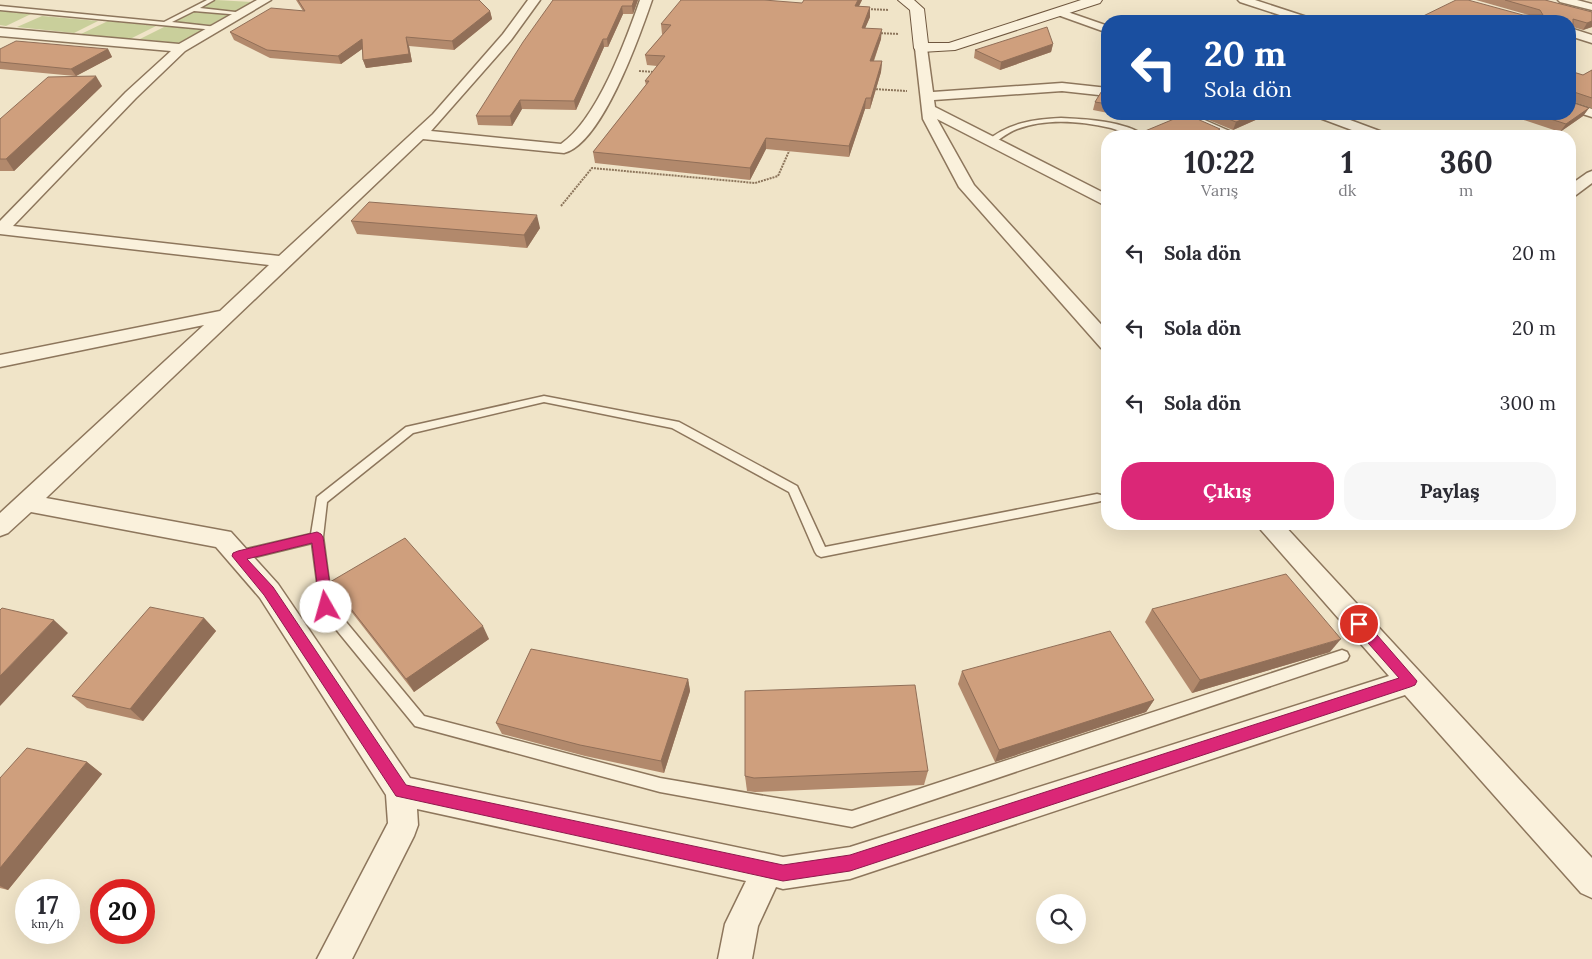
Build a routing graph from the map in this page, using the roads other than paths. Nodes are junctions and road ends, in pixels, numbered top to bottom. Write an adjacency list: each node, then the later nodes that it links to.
1 (211, 0): 13 (lane)
2 (262, 0): 15 (street)
3 (534, 0): 34 (street)
4 (646, 0): 34 (street)
5 (905, 0): 23 (street)
6 (1095, 0): 14 (street)
7 (1244, 0): 10 (street)
8 (1269, 0): 10 (street)
9 (1564, 0): 12 (street)
10 (1257, 4): 16 (street)
11 (0, 8): 17 (lane)
12 (1592, 8)
13 (194, 9): 15 (lane); 17 (lane)
14 (1059, 12): 18 (street); 23 (street)
15 (241, 13): 19 (street)
16 (1291, 15)
17 (166, 23): 19 (lane)
18 (1101, 27)
19 (215, 28): 24 (street)
20 (0, 32): 24 (street)
21 (1576, 34): 22 (street)
22 (1592, 39)
23 (921, 42): 26 (street)
24 (181, 48): 39 (street)
25 (1101, 91): 26 (street)
26 (927, 99): 35 (street); 42 (street)
27 (1576, 108): 28 (street)
28 (1592, 113)
29 (1194, 120): 32 (street)
30 (1338, 120): 33 (street)
31 (1120, 130): 35 (lane)
32 (1216, 130)
33 (1364, 130)
34 (419, 134): 40 (street)
35 (991, 142): 38 (street)
36 (1592, 176): 37 (street)
37 (1576, 188)
38 (1101, 198)
39 (0, 229): 40 (street)
40 (284, 262): 41 (street)
41 (226, 315): 43 (street); 45 (street)
42 (1101, 336)
43 (0, 361)
44 (1097, 498): 48 (lane)
45 (27, 503): 46 (street); 49 (street)
46 (0, 527)
47 (1274, 530): 51 (street)
48 (317, 537): 49 (lane); 50 (lane)
49 (238, 556): 52 (street)
50 (1342, 656)
51 (1410, 681): 53 (street); 54 (street)
52 (401, 791): 53 (street); 55 (street)
53 (768, 870): 56 (street)
54 (1592, 882)
55 (334, 959)
56 (735, 959)

